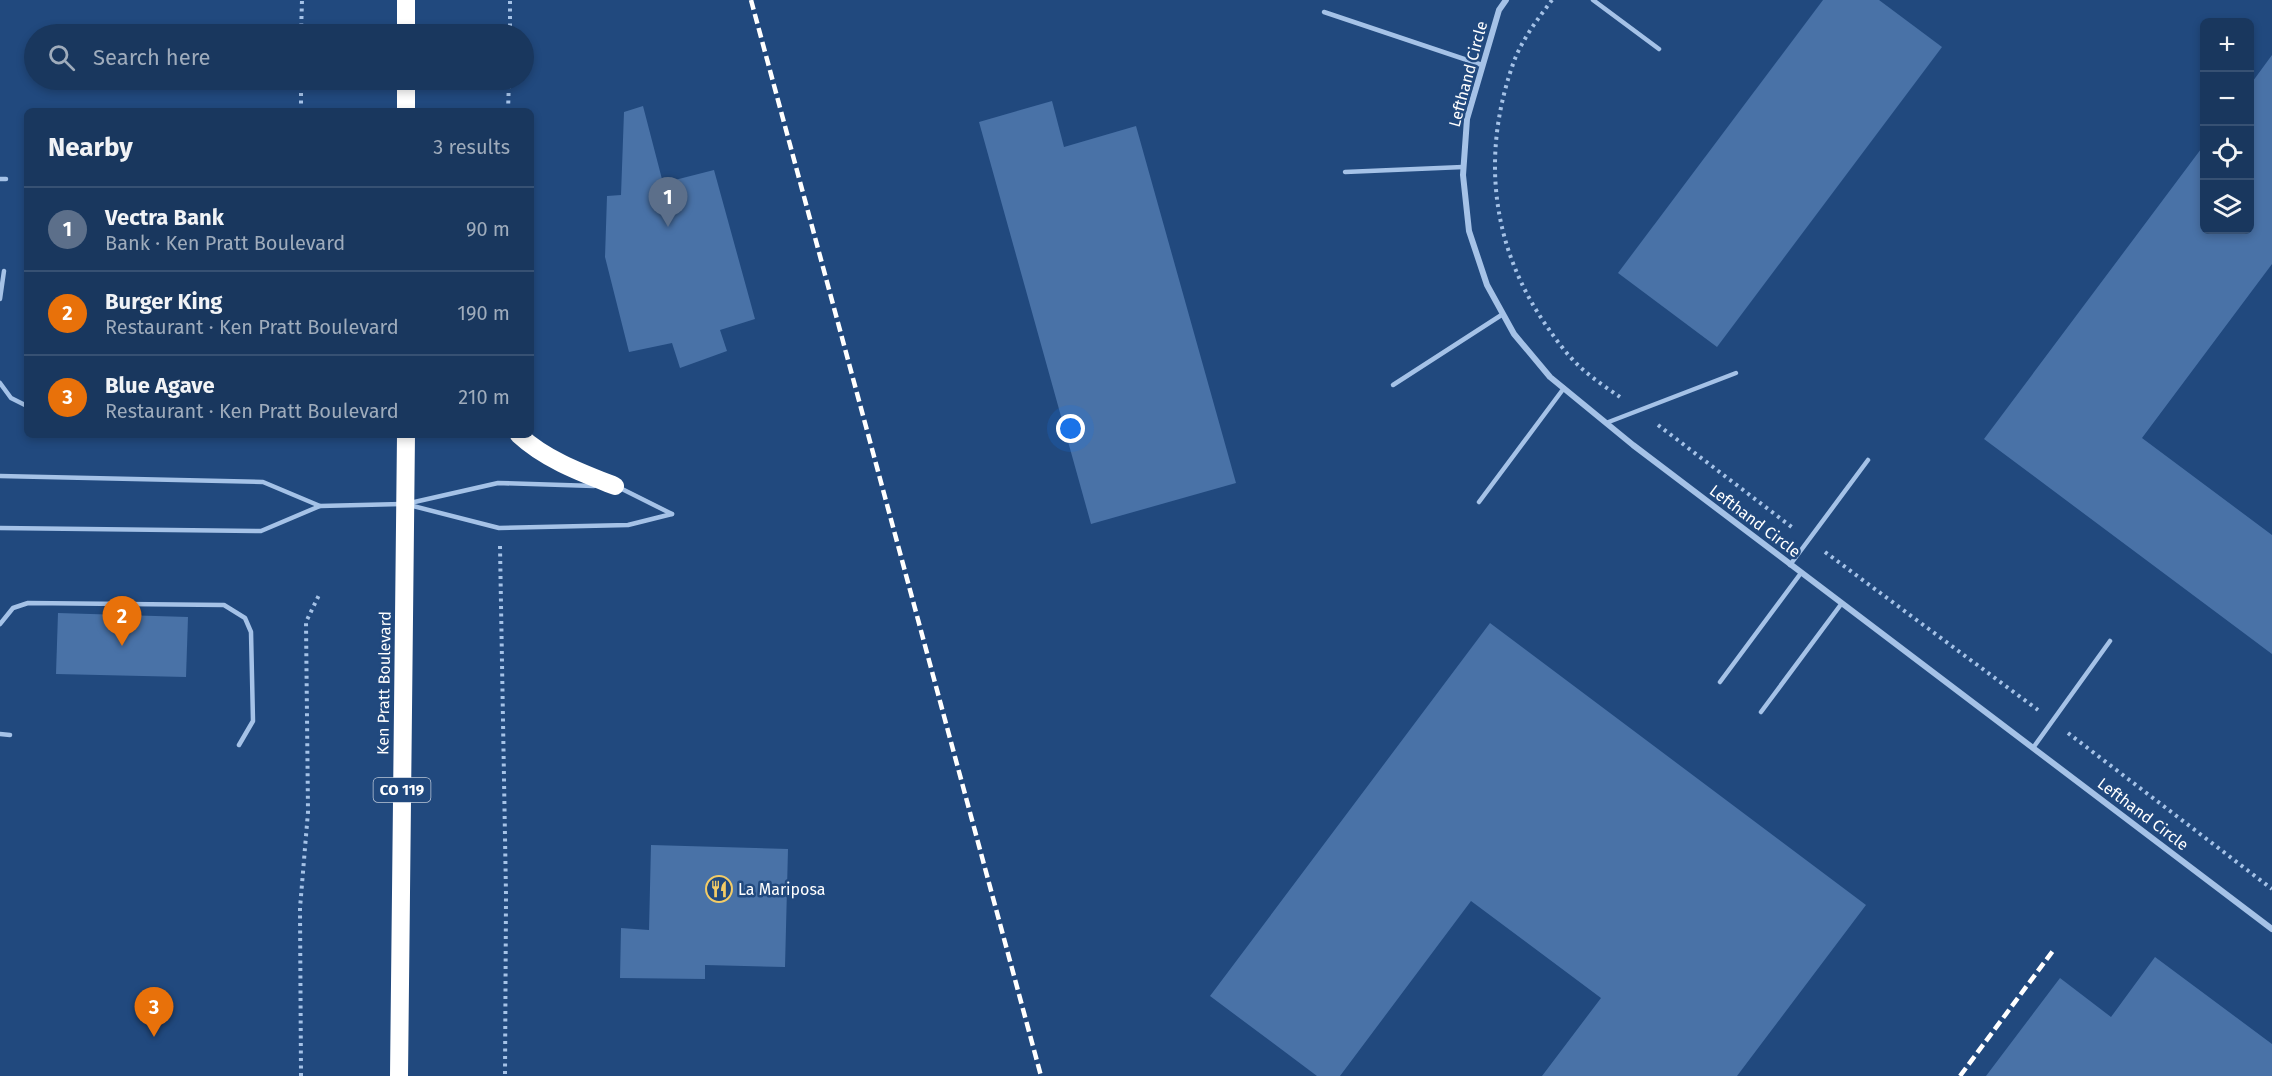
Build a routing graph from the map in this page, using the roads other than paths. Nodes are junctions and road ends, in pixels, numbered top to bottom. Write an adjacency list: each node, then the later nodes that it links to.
1 (406, 0): 5 (highway)
2 (1506, 0): 7 (street, Lefthand Circle)
3 (1593, 0): 6 (lane)
4 (1324, 12): 7 (lane)
5 (406, 24)
6 (1659, 49)
7 (1482, 64): 10 (street, Lefthand Circle)
8 (406, 90): 9 (highway)
9 (406, 108)
10 (1463, 167): 11 (lane); 14 (street, Lefthand Circle)
11 (1345, 172)
12 (4, 272): 13 (lane)
13 (0, 299)
14 (1503, 314): 17 (lane); 18 (street, Lefthand Circle)
15 (1736, 373): 20 (lane)
16 (0, 383): 19 (lane)
17 (1393, 386)
18 (1564, 388): 20 (street, Lefthand Circle); 26 (lane)
19 (24, 405)
20 (1606, 423): 30 (street, Lefthand Circle)
21 (406, 438): 27 (highway, Ken Pratt Boulevard / CO 119)
22 (522, 438): 25 (highway)
23 (1868, 460): 30 (lane)
24 (0, 476): 28 (lane)
25 (615, 486): 27 (lane); 27 (lane)
26 (1479, 502)
27 (406, 504): 28 (lane); 42 (highway, Ken Pratt Boulevard / CO 119)
28 (320, 506): 29 (lane)
29 (0, 528)
30 (1790, 565): 31 (street, Lefthand Circle)
31 (1801, 573): 32 (street, Lefthand Circle); 35 (lane)
32 (1842, 603): 36 (lane); 40 (street, Lefthand Circle)
33 (0, 624): 39 (lane)
34 (2110, 641): 40 (lane)
35 (1720, 682)
36 (1761, 712)
37 (0, 734): 38 (lane)
38 (10, 735)
39 (239, 745)
40 (2033, 748): 41 (street, Lefthand Circle)
41 (2272, 929)
42 (399, 1076)

